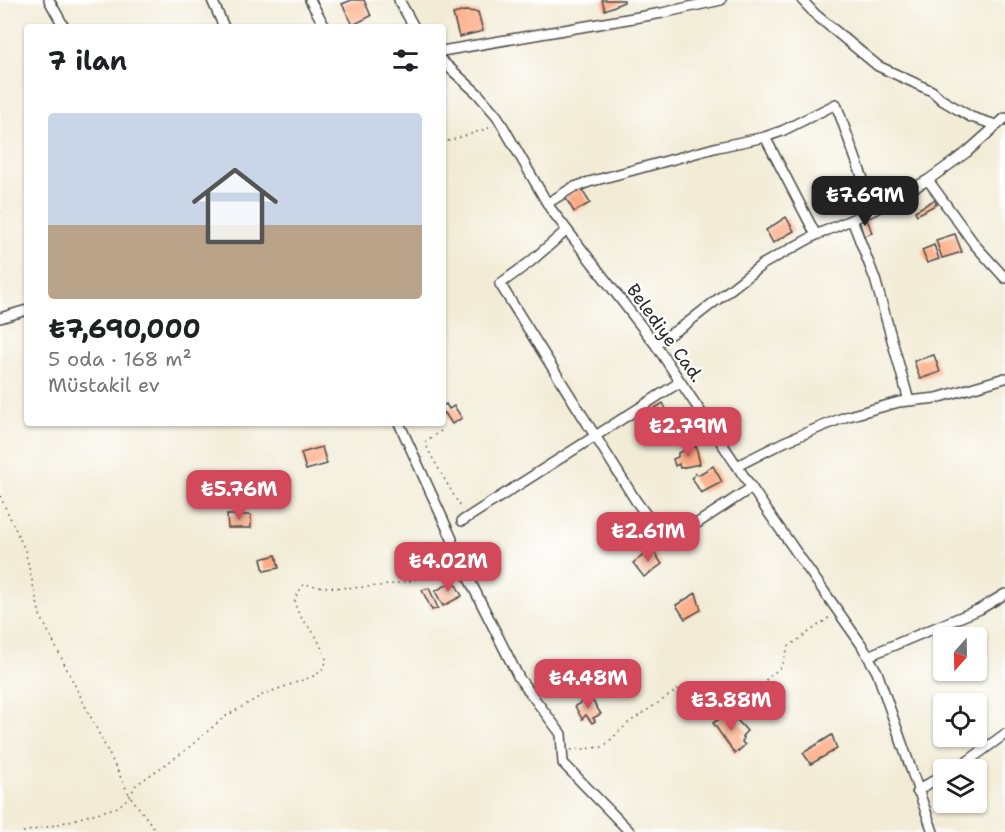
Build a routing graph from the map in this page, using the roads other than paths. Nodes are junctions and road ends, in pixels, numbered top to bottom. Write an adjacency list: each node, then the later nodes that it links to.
1 (49, 0): 7 (street)
2 (212, 0): 8 (street)
3 (310, 0): 9 (street)
4 (399, 0): 10 (street)
5 (721, 0): 11 (street)
6 (802, 0): 14 (street)
7 (62, 24)
8 (223, 24)
9 (323, 24)
10 (412, 24)
11 (446, 50)
12 (446, 65): 17 (street, Belediye Cad.)
13 (1005, 118): 14 (street)
14 (996, 125): 16 (street)
15 (765, 137): 17 (street); 18 (street); 21 (street)
16 (927, 180): 18 (street); 22 (street)
17 (548, 203): 20 (street, Belediye Cad.)
18 (874, 210): 19 (street)
19 (852, 220): 21 (street); 28 (street)
20 (567, 230): 25 (street, Belediye Cad.); 30 (street)
21 (816, 235): 25 (street)
22 (1005, 278)
23 (24, 311): 24 (street)
24 (0, 318)
25 (655, 344): 27 (street, Belediye Cad.)
26 (1005, 378): 28 (street)
27 (680, 382): 30 (street); 31 (street, Belediye Cad.)
28 (909, 401): 31 (street)
29 (400, 426): 34 (street)
30 (596, 437): 32 (street); 33 (street)
31 (737, 466): 32 (street, Belediye Cad.)
32 (751, 488): 37 (street, Belediye Cad.)
33 (464, 520)
34 (452, 539)
35 (458, 562): 42 (street)
36 (1005, 594): 37 (street)
37 (868, 656): 41 (street, Belediye Cad.)
38 (1005, 734): 39 (street)
39 (971, 759)
40 (933, 781): 41 (street)
41 (917, 791): 43 (street, Belediye Cad.)
42 (630, 832)
43 (933, 832)

